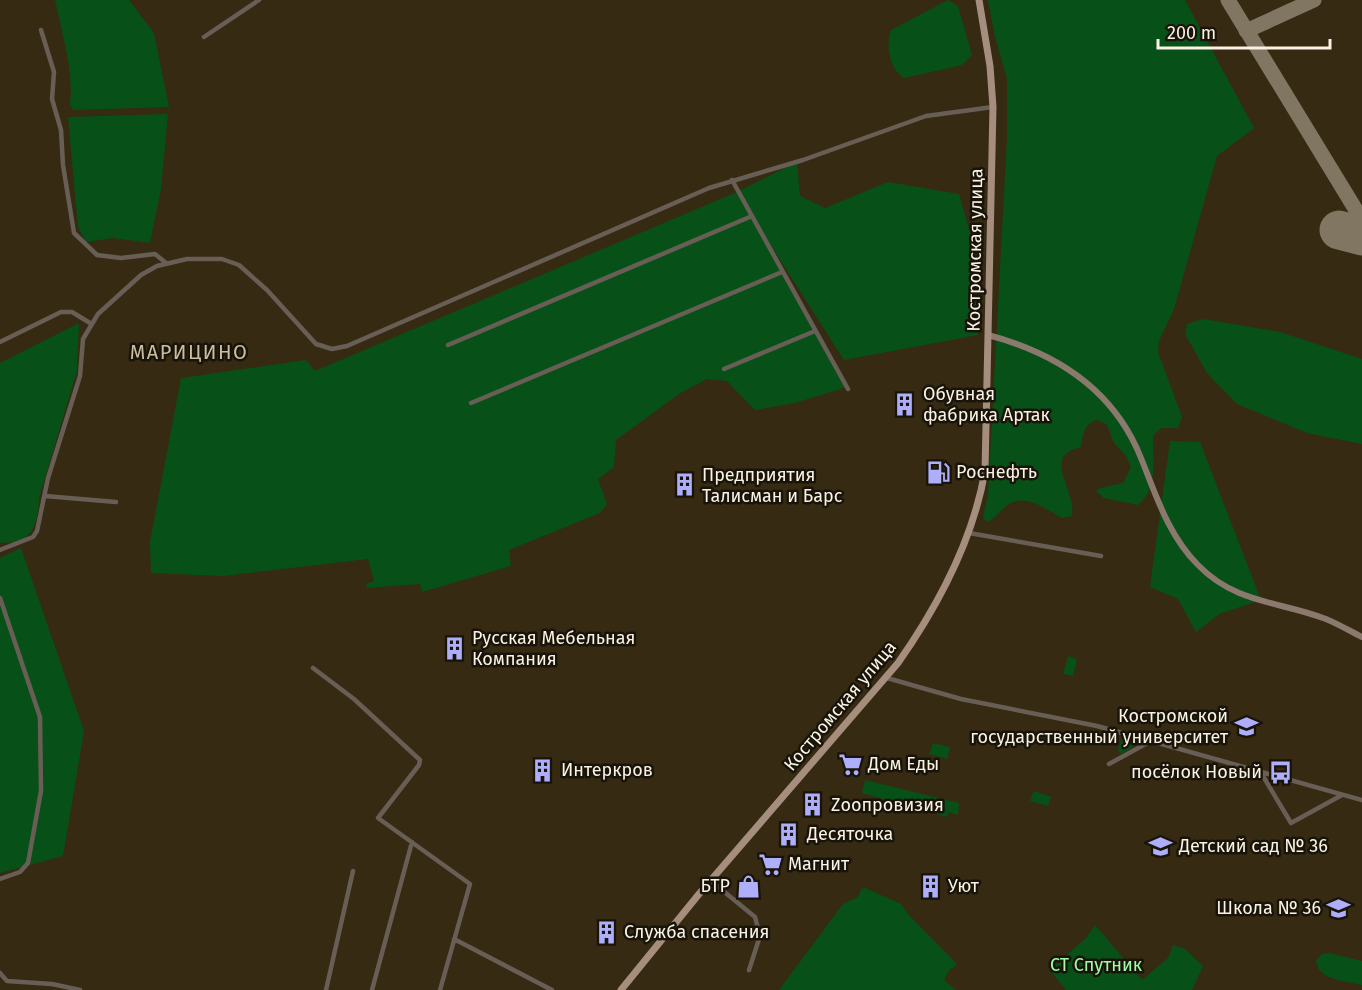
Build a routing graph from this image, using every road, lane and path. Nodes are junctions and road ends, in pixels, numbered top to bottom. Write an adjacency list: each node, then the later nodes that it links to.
1 (259, 0): 4 (street)
2 (979, 0): 5 (main road, Костромская улица)
3 (41, 30): 8 (street)
4 (204, 37)
5 (993, 107): 6 (street); 12 (main road, Костромская улица)
6 (732, 180): 7 (street); 8 (street)
7 (752, 216): 9 (street); 14 (street)
8 (166, 263): 10 (street)
9 (782, 272): 11 (street); 17 (street)
10 (90, 324): 13 (street); 18 (street)
11 (815, 331): 15 (street); 16 (street)
12 (988, 335): 20 (main road, Костромская улица); 24 (main road)
13 (0, 342)
14 (448, 345)
15 (724, 369)
16 (848, 389)
17 (471, 403)
18 (45, 496): 19 (street); 21 (street)
19 (116, 502)
20 (969, 533): 22 (street); 26 (main road, Костромская улица)
21 (0, 550)
22 (1101, 556)
23 (0, 598): 34 (street)
24 (1362, 638)
25 (313, 668): 32 (street)
26 (886, 678): 27 (street); 35 (main road, Костромская улица)
27 (1151, 741): 28 (street); 29 (street)
28 (1110, 764)
29 (1260, 771): 30 (street); 30 (street)
30 (1342, 795): 31 (street)
31 (1362, 800)
32 (412, 842): 36 (street); 41 (street)
33 (353, 871): 40 (street)
34 (0, 879)
35 (711, 881): 37 (street); 44 (main road, Костромская улица)
36 (454, 939): 42 (street); 43 (street)
37 (749, 970)
38 (0, 973): 39 (street)
39 (80, 990)
40 (326, 990)
41 (372, 990)
42 (440, 990)
43 (552, 990)
44 (621, 990)

